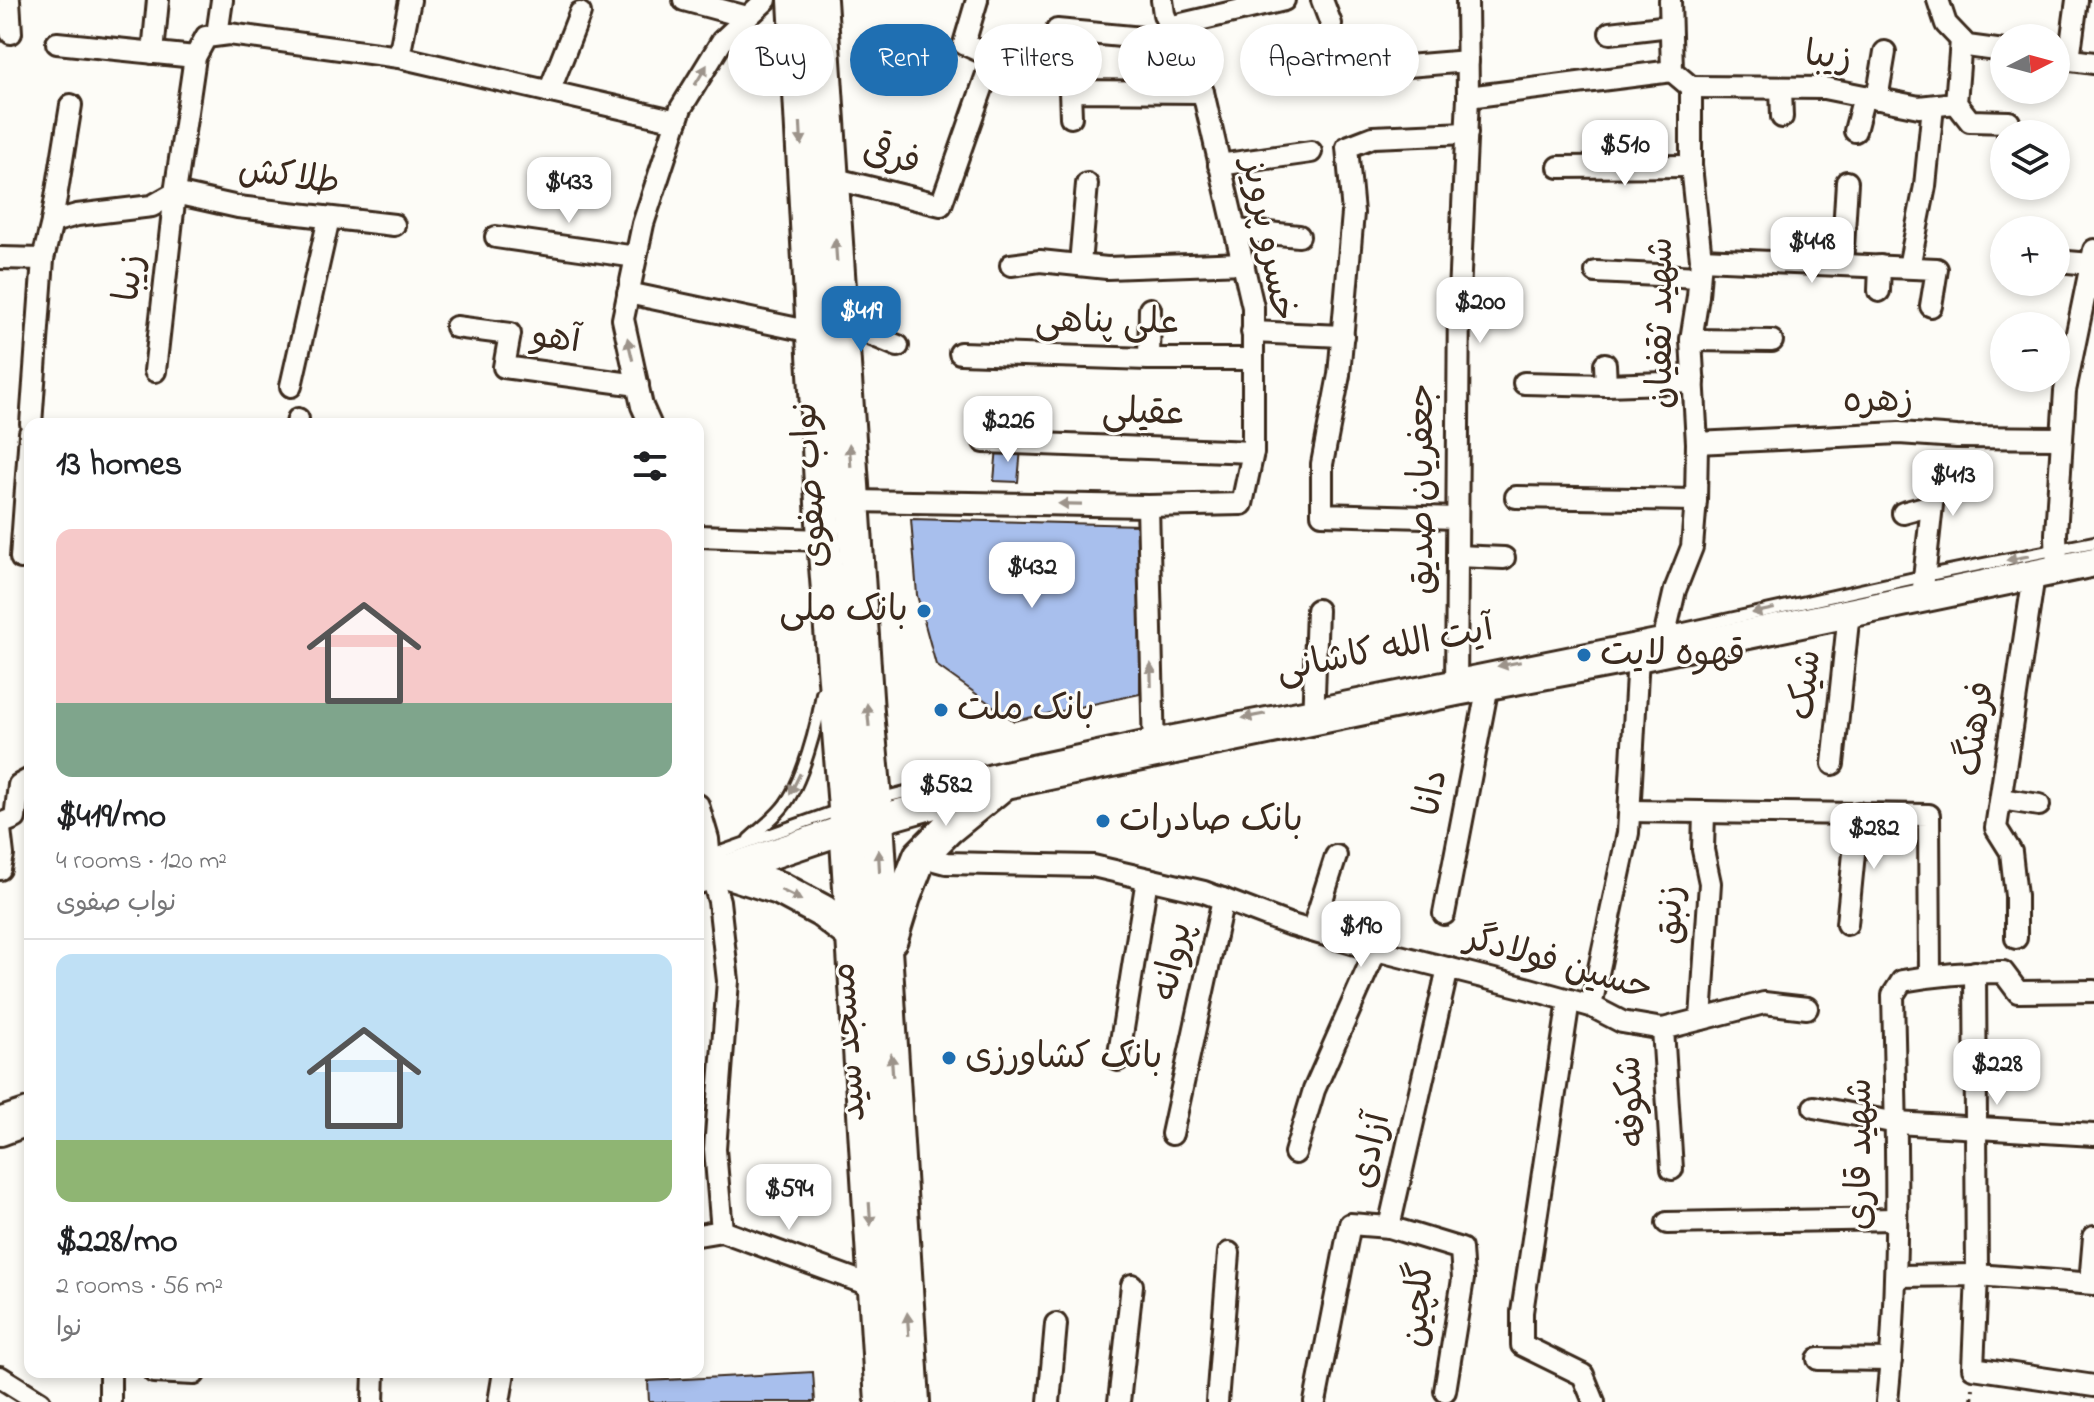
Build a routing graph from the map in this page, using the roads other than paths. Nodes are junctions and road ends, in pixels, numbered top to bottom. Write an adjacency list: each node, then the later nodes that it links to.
1 (158, 0): 29 (street)
2 (222, 0): 24 (street)
3 (410, 0): 31 (street)
4 (684, 0): 17 (street)
5 (766, 0): 17 (street)
6 (795, 0): 85 (main road, نواب صفوی, one-way to 85)
7 (820, 0): 57 (main road, نواب صفوی)
8 (977, 0): 57 (street, فرقی)
9 (1162, 0): 18 (street, خسرو پرویز)
10 (1284, 0): 19 (street)
11 (1322, 0): 20 (street)
12 (1467, 0): 33 (street, جعفریان صدیق)
13 (1670, 0): 21 (street)
14 (1938, 0): 25 (street)
15 (2077, 0): 22 (street)
16 (580, 13): 40 (street)
17 (747, 17): 49 (street, one-way to 17)
18 (1168, 24)
19 (1205, 24)
20 (1331, 24)
21 (1670, 26): 23 (street); 36 (street)
22 (2070, 30)
23 (1610, 33)
24 (217, 35): 30 (street); 31 (street)
25 (1961, 40): 27 (street); 44 (street)
26 (57, 43): 29 (street)
27 (1990, 49)
28 (1885, 52): 43 (street)
29 (153, 53): 30 (street)
30 (195, 57): 60 (street, زیبا)
31 (399, 57): 40 (street)
32 (2070, 60): 34 (street)
33 (1468, 61): 35 (street); 42 (street, جعفریان صدیق)
34 (2094, 63)
35 (1419, 65)
36 (1672, 71): 37 (street); 42 (street)
37 (1691, 87): 38 (street, زیبا); 55 (street, شهید ثقفیان)
38 (1781, 88): 43 (street, زیبا); 48 (street)
39 (1118, 91): 47 (street)
40 (549, 92): 49 (street)
41 (1204, 96): 54 (street, خسرو پرویز)
42 (1468, 97): 52 (street, جعفریان صدیق)
43 (1870, 97): 46 (street, زیبا); 51 (street)
44 (1956, 103): 46 (street, زیبا); 50 (street)
45 (71, 105): 62 (street)
46 (1933, 106): 77 (street)
47 (1071, 117)
48 (1782, 117)
49 (677, 121): 67 (street)
50 (1990, 122)
51 (1855, 131)
52 (1467, 133): 87 (street); 110 (street, جعفریان صدیق)
53 (1311, 152): 54 (street)
54 (1219, 165): 64 (street, خسرو پرویز)
55 (1691, 166): 56 (street); 78 (street, شهید ثقفیان)
56 (1559, 167)
57 (831, 178): 85 (main road, نواب صفوی, one-way to 57)
58 (1847, 182): 74 (street)
59 (1087, 184): 73 (street)
60 (175, 193): 61 (street, طلاکش); 62 (street); 94 (street, زیبا)
61 (329, 218): 63 (street, طلاکش); 98 (street)
62 (52, 222): 70 (street)
63 (394, 225)
64 (1236, 230): 65 (street); 72 (street, خسرو پرویز)
65 (1299, 236)
66 (496, 237): 67 (street)
67 (636, 257): 81 (street)
68 (2092, 257): 71 (street); 101 (street, فرهنگ)
69 (0, 258): 70 (street)
70 (43, 259): 99 (street)
71 (2070, 259)
72 (1244, 263): 73 (street); 86 (street, خسرو پرویز)
73 (1080, 264): 75 (street)
74 (1842, 264): 76 (street); 78 (street)
75 (1011, 265)
76 (1880, 266): 77 (street); 80 (street)
77 (1909, 267): 82 (street)
78 (1700, 268): 79 (street); 88 (street, شهید ثقفیان)
79 (1596, 272)
80 (1879, 291)
81 (628, 293): 85 (street); 97 (street, one-way to 81)
82 (1931, 306)
83 (1150, 309): 92 (street)
84 (456, 327): 97 (street, آهو)
85 (827, 327): 90 (street); 107 (main road, نواب صفوی, one-way to 85); 112 (main road, نواب صفوی)
86 (1252, 332): 87 (street); 93 (street, خسرو پرویز)
87 (1343, 336): 110 (street)
88 (1691, 340): 89 (street); 95 (street, شهید ثقفیان)
89 (1772, 341)
90 (898, 346)
91 (960, 353): 92 (street, علی پناهی)
92 (1149, 359): 93 (street, علی پناهی)
93 (1252, 359): 104 (street, خسرو پرویز)
94 (155, 371)
95 (1694, 382): 96 (street); 103 (street, شهید ثقفیان)
96 (1524, 383)
97 (638, 385): 100 (street)
98 (291, 386)
99 (31, 418)
100 (647, 418)
101 (2060, 438): 103 (street, زهره); 119 (street, فرهنگ)
102 (984, 442): 104 (street, عقیلی)
103 (1697, 443): 106 (street, شهید ثقفیان)
104 (1253, 452): 108 (street, خسرو پرویز)
105 (1516, 497): 106 (street)
106 (1696, 500): 124 (street, شهید ثقفیان)
107 (854, 501): 108 (street, one-way to 107); 137 (main road, نواب صفوی, one-way to 107)
108 (1148, 506): 128 (street, one-way to 108)
109 (1903, 513): 120 (street)
110 (1457, 518): 115 (street, جعفریان صدیق)
111 (704, 536): 112 (street)
112 (824, 540): 123 (main road, نواب صفوی)
113 (2094, 542): 119 (lane, آیت الله کاشانی)
114 (0, 552): 116 (street)
115 (1457, 556): 117 (street); 125 (street, جعفریان صدیق)
116 (24, 558)
117 (1504, 558)
118 (2094, 562): 119 (main road, آیت الله کاشانی)
119 (2049, 565): 120 (main road, آیت الله کاشانی); 132 (street, فرهنگ)
120 (1923, 586): 122 (main road, آیت الله کاشانی); 124 (lane, آیت الله کاشانی, one-way to 124)
121 (1317, 610): 127 (street)
122 (1849, 612): 124 (main road, آیت الله کاشانی); 129 (street, شیک)
123 (831, 627): 137 (main road, نواب صفوی); 140 (lane, one-way to 140)
124 (1655, 647): 125 (lane, آیت الله کاشانی, one-way to 125); 126 (main road, آیت الله کاشانی); 134 (street, شهید ثقفیان)
125 (1456, 683): 126 (main road, آیت الله کاشانی); 127 (main road, آیت الله کاشانی)
126 (1488, 685): 147 (street, دانا)
127 (1313, 713): 128 (main road, آیت الله کاشانی)
128 (1153, 744): 131 (main road, آیت الله کاشانی); 137 (lane, آیت الله کاشانی)
129 (1833, 764)
130 (24, 782): 139 (street)
131 (1001, 785): 137 (main road, آیت الله کاشانی); 141 (main road)
132 (2001, 799): 133 (street); 151 (street, فرهنگ)
133 (2039, 805)
134 (1630, 811): 135 (street); 159 (street, شهید ثقفیان)
135 (1704, 812): 136 (street); 161 (street, زنبق)
136 (1858, 813): 148 (street); 156 (street)
137 (861, 814): 140 (lane, آیت الله کاشانی); 143 (main road, آیت الله کاشانی); 150 (main road, مسجد سید); 153 (main road, مسجد سید, one-way to 137)
138 (704, 825): 143 (street)
139 (0, 827): 144 (street)
140 (745, 843): 143 (lane, آیت الله کاشانی)
141 (920, 856): 145 (street, حسین فولادگر); 153 (main road)
142 (1336, 856): 149 (street)
143 (708, 868): 150 (main road, one-way to 150); 178 (street)
144 (0, 869)
145 (1147, 879): 146 (street, حسین فولادگر); 163 (street)
146 (1223, 899): 149 (street, حسین فولادگر); 171 (street, پروانه)
147 (1444, 914)
148 (1847, 924)
149 (1312, 931): 152 (street, حسین فولادگر)
150 (853, 935): 186 (main road, مسجد سید, one-way to 186)
151 (2016, 938)
152 (1376, 950): 154 (street, حسین فولادگر); 173 (street)
153 (885, 957): 201 (main road, مسجد سید, one-way to 153)
154 (1448, 968): 158 (street, حسین فولادگر); 177 (street, آزادی)
155 (1975, 972): 156 (street, شهید قاری); 157 (street); 169 (street)
156 (1930, 976): 168 (street, شهید قاری)
157 (2094, 991)
158 (1569, 1000): 159 (street, حسین فولادگر); 206 (street)
159 (1591, 1006): 162 (street, حسین فولادگر)
160 (1807, 1008): 161 (street, حسین فولادگر)
161 (1701, 1019): 162 (street, حسین فولادگر)
162 (1663, 1029): 174 (street, شکوفه)
163 (1118, 1060)
164 (24, 1105): 166 (lane)
165 (1814, 1107): 168 (street)
166 (0, 1113)
167 (24, 1122): 170 (main road)
168 (1897, 1123): 169 (street); 175 (street, شهید قاری)
169 (1977, 1128): 172 (street); 182 (street)
170 (0, 1131)
171 (1172, 1134)
172 (2094, 1135)
173 (1295, 1153)
174 (1672, 1169)
175 (1896, 1219): 176 (street); 183 (street, شهید قاری)
176 (1667, 1223)
177 (1389, 1227): 195 (street, گلچین); 205 (street, آزادی)
178 (722, 1231): 179 (street); 186 (street)
179 (704, 1234)
180 (2094, 1237): 184 (street)
181 (1229, 1253): 204 (street)
182 (1977, 1275): 183 (street); 184 (street); 194 (street)
183 (1896, 1276): 189 (street, شهید قاری)
184 (2092, 1284)
185 (1132, 1285): 203 (street)
186 (875, 1287): 200 (main road, مسجد سید)
187 (1056, 1324): 202 (street)
188 (1818, 1359): 189 (street)
189 (1891, 1360): 207 (street, شهید قاری)
190 (0, 1377): 196 (street)
191 (110, 1378): 197 (street)
192 (374, 1378): 198 (street)
193 (503, 1378): 199 (street)
194 (2094, 1386)
195 (1445, 1391)
196 (33, 1400)
197 (110, 1402)
198 (373, 1402)
199 (499, 1402)
200 (882, 1402)
201 (913, 1402)
202 (1049, 1402)
203 (1119, 1402)
204 (1217, 1402)
205 (1315, 1402)
206 (1594, 1402)
207 (1887, 1402)

